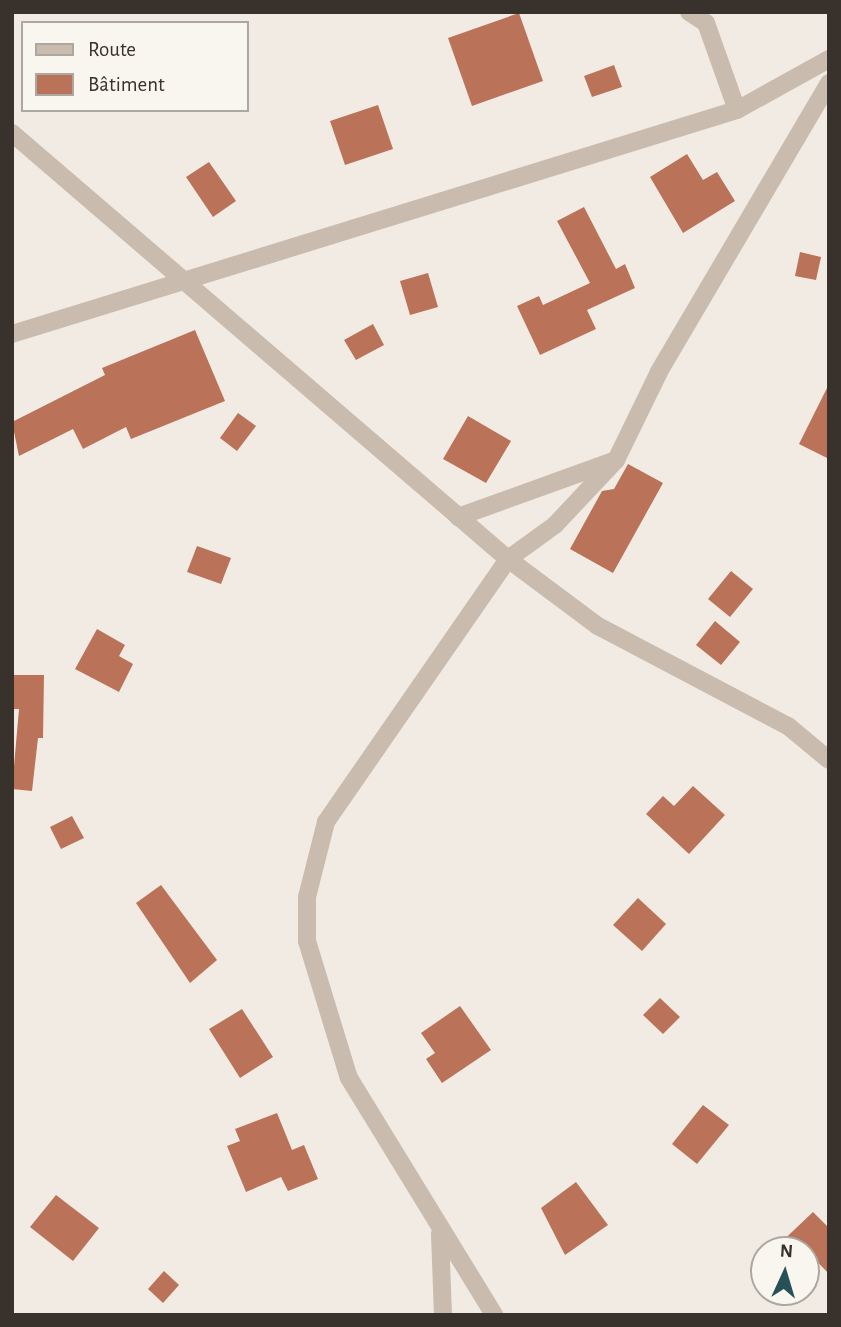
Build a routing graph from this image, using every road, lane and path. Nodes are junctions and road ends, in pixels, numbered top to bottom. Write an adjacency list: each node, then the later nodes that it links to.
1 (689, 12): 4 (street)
2 (829, 59): 4 (street)
3 (829, 83): 8 (street)
4 (737, 110): 6 (street)
5 (12, 133): 6 (street)
6 (186, 276): 7 (street); 9 (street)
7 (12, 334)
8 (616, 460): 9 (street); 10 (street)
9 (457, 517): 10 (street)
10 (508, 559): 11 (street); 12 (street)
11 (829, 760)
12 (440, 1234): 13 (street); 14 (street)
13 (443, 1315)
14 (494, 1315)

